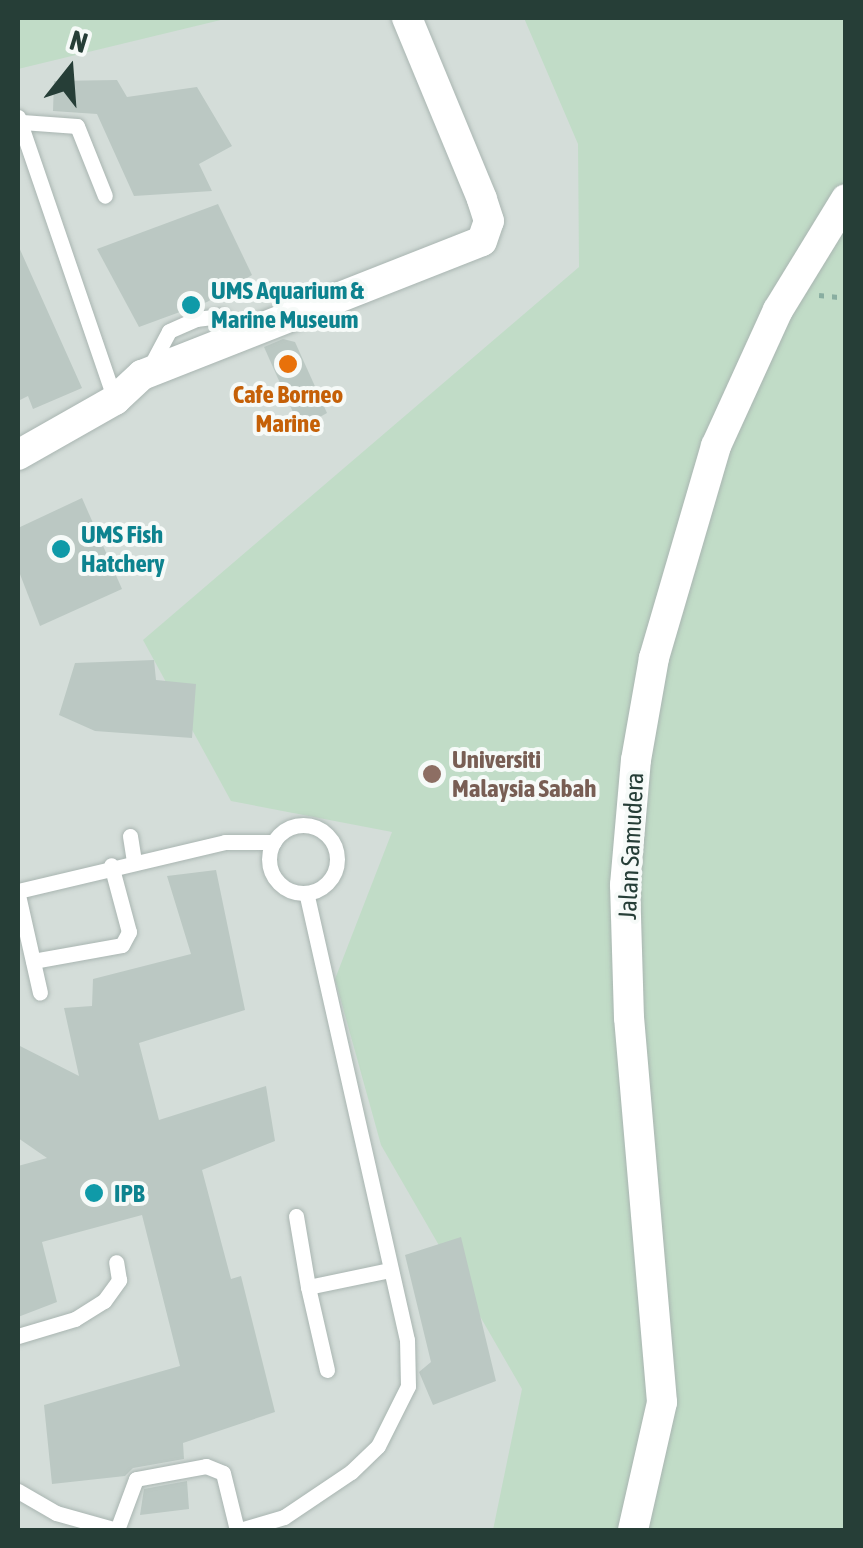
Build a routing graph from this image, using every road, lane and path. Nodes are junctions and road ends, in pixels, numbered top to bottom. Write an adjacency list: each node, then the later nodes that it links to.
1 (406, 18): 5 (street)
2 (20, 119): 3 (lane); 5 (lane)
3 (106, 196)
4 (846, 199): 25 (street, Jalan Samudera)
5 (116, 400): 6 (street)
6 (18, 454)
7 (130, 836): 9 (lane)
8 (274, 842): 9 (lane); 12 (lane); 12 (lane)
9 (134, 860): 10 (lane)
10 (111, 865): 11 (lane); 13 (lane)
11 (18, 893): 13 (lane)
12 (306, 893): 17 (lane)
13 (32, 961): 14 (lane)
14 (40, 993)
15 (296, 1216): 18 (lane)
16 (116, 1262): 19 (lane)
17 (390, 1270): 18 (lane); 22 (lane)
18 (308, 1287): 20 (lane)
19 (18, 1336)
20 (327, 1370)
21 (18, 1491): 23 (lane)
22 (257, 1528): 24 (lane)
23 (117, 1530): 24 (lane)
24 (238, 1530)
25 (633, 1530)

